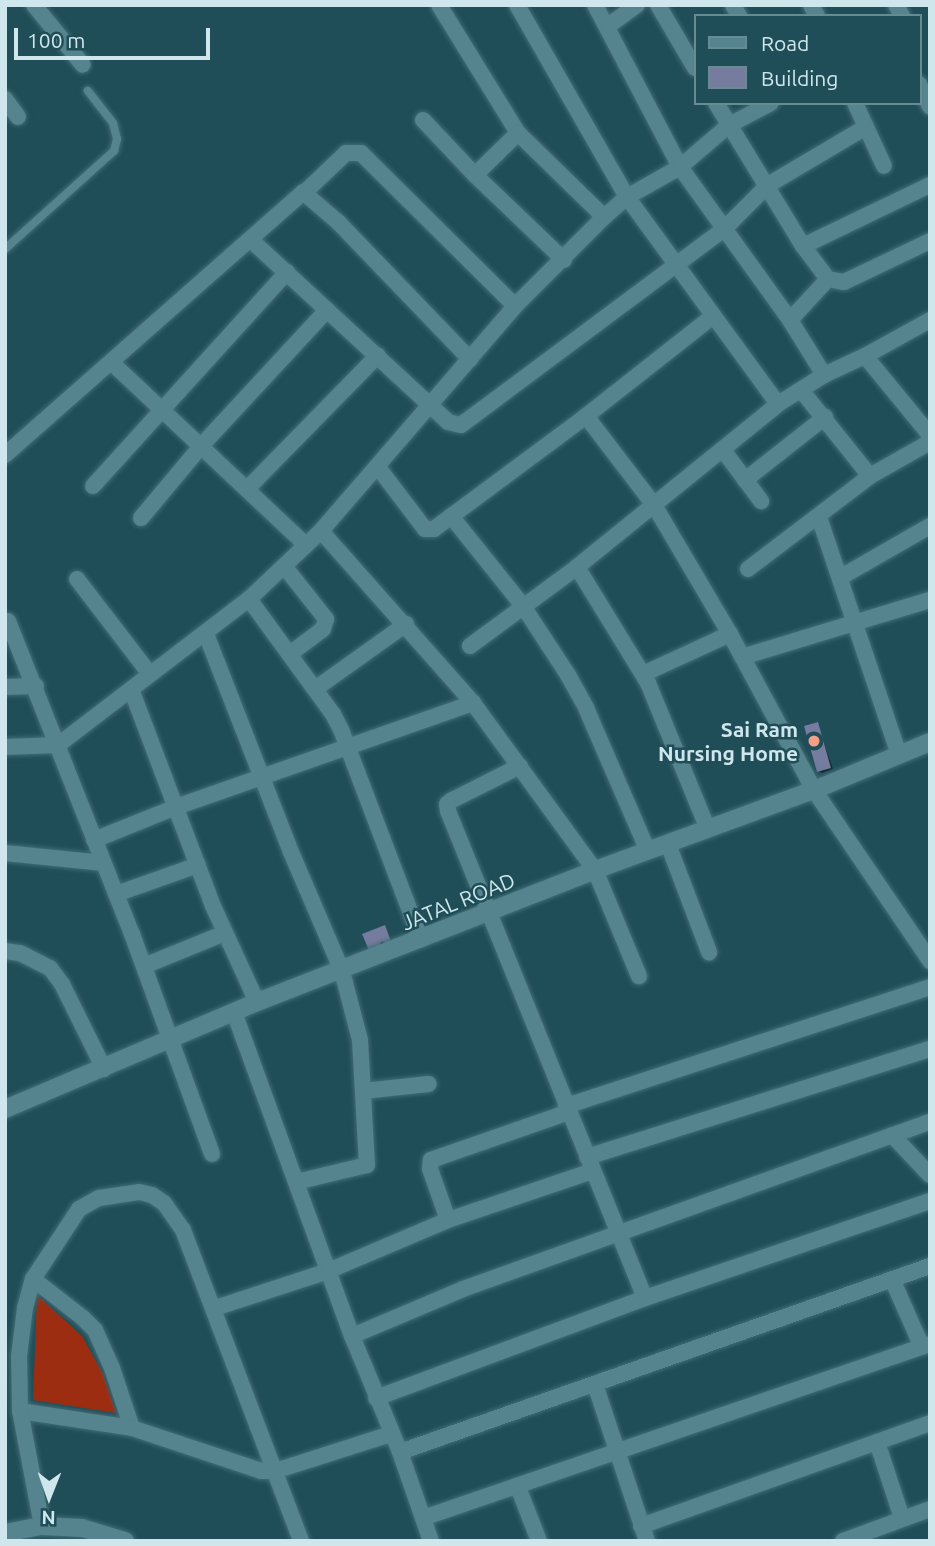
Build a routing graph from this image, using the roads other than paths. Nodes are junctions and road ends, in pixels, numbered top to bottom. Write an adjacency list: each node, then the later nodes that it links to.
1 (34, 5): 8 (street)
2 (439, 5): 19 (street)
3 (517, 5): 26 (street)
4 (595, 5): 7 (street)
5 (637, 5): 7 (street)
6 (658, 5): 9 (street)
7 (608, 26): 21 (street)
8 (83, 65)
9 (694, 66)
10 (88, 91): 32 (lane)
11 (5, 99): 15 (street)
12 (717, 105): 17 (street)
13 (767, 105): 17 (street)
14 (856, 105): 18 (street)
15 (18, 117)
16 (423, 120): 22 (street)
17 (729, 125): 21 (street); 23 (street)
18 (866, 127): 20 (street); 23 (street)
19 (517, 133): 22 (street); 27 (street)
20 (884, 166)
21 (680, 167): 26 (street); 28 (street)
22 (475, 175): 33 (street)
23 (768, 185): 28 (street); 31 (street)
24 (930, 185): 31 (street)
25 (304, 192): 29 (street); 37 (street); 44 (street)
26 (627, 197): 27 (street); 34 (street)
27 (604, 217): 33 (street)
28 (723, 230): 34 (street); 40 (street)
29 (251, 240): 35 (street); 45 (street)
30 (930, 241): 36 (street)
31 (803, 246): 36 (street)
32 (5, 249)
33 (564, 260): 37 (street)
34 (675, 264): 39 (street); 49 (street)
35 (287, 272): 38 (street); 50 (street)
36 (828, 279): 40 (street)
37 (514, 306): 44 (street)
38 (327, 310): 42 (street); 55 (street)
39 (712, 317): 48 (street); 51 (street)
40 (790, 320): 46 (street)
41 (930, 320): 43 (street)
42 (378, 355): 49 (street); 62 (street)
43 (866, 356): 46 (street); 53 (street)
44 (470, 359): 49 (street)
45 (111, 362): 50 (street); 57 (street)
46 (824, 375): 47 (street)
47 (801, 390): 48 (street); 52 (street)
48 (778, 404): 56 (street)
49 (432, 406): 58 (street)
50 (161, 409): 55 (street); 61 (street)
51 (586, 416): 64 (street); 65 (street)
52 (825, 417): 59 (street); 60 (street)
53 (930, 435)
54 (930, 442): 59 (street)
55 (202, 446): 62 (street); 67 (street)
56 (723, 450): 60 (street); 64 (street)
57 (5, 455)
58 (377, 466): 65 (street); 69 (street)
59 (870, 476): 66 (street)
60 (745, 480): 63 (street)
61 (93, 486)
62 (247, 489): 70 (street)
63 (761, 501)
64 (654, 505): 72 (street); 83 (street)
65 (451, 516): 78 (street)
66 (819, 517): 73 (street); 74 (street)
67 (141, 518)
68 (930, 526): 74 (street)
69 (321, 531): 70 (street); 80 (street)
70 (306, 545): 71 (street)
71 (284, 566): 76 (street); 85 (street)
72 (577, 567): 78 (street); 88 (street)
73 (748, 569)
74 (841, 577): 81 (street)
75 (77, 579): 87 (street)
76 (249, 599): 82 (street); 85 (street)
77 (930, 600): 81 (street)
78 (523, 606): 84 (street); 106 (street)
79 (8, 621): 89 (street)
80 (406, 624): 92 (street); 93 (street)
81 (857, 625): 86 (street); 98 (street)
82 (206, 634): 87 (street); 100 (street)
83 (730, 634): 86 (street); 88 (street)
84 (470, 646)
85 (290, 654): 92 (street)
86 (742, 657): 101 (street)
87 (149, 673): 91 (street)
88 (643, 674): 103 (street)
89 (36, 686): 90 (street); 95 (street)
90 (5, 687)
91 (131, 689): 95 (street); 102 (street)
92 (315, 689): 97 (street)
93 (473, 703): 97 (street); 99 (street)
94 (930, 742): 98 (main road, JATAL ROAD)
95 (58, 745): 96 (street); 104 (street)
96 (5, 747)
97 (348, 748): 100 (street); 114 (street)
98 (899, 755): 101 (main road, JATAL ROAD)
99 (520, 766): 110 (street); 112 (street)
100 (262, 777): 102 (street); 119 (street)
101 (814, 790): 103 (main road, JATAL ROAD); 117 (street)
102 (176, 807): 104 (street); 109 (street)
103 (708, 830): 105 (main road, JATAL ROAD)
104 (94, 840): 108 (street)
105 (668, 844): 106 (main road, JATAL ROAD); 116 (street)
106 (649, 851): 110 (main road, JATAL ROAD)
107 (5, 853): 108 (street)
108 (103, 863): 111 (street)
109 (198, 864): 111 (street); 113 (street)
110 (595, 870): 112 (main road, JATAL ROAD); 120 (street)
111 (116, 894): 118 (street)
112 (487, 913): 114 (main road, JATAL ROAD); 130 (street)
113 (225, 933): 118 (street); 122 (street)
114 (421, 940): 119 (main road, JATAL ROAD)
115 (5, 951): 126 (street)
116 (709, 952)
117 (930, 961)
118 (144, 966): 124 (street)
119 (342, 971): 122 (main road, JATAL ROAD); 128 (street)
120 (639, 976)
121 (930, 987): 130 (street)
122 (257, 1002): 123 (main road, JATAL ROAD)
123 (233, 1012): 124 (main road, JATAL ROAD); 136 (street)
124 (173, 1040): 126 (main road, JATAL ROAD); 133 (street)
125 (930, 1049): 134 (street)
126 (104, 1069): 129 (main road, JATAL ROAD)
127 (429, 1084): 128 (street)
128 (363, 1091): 136 (street)
129 (5, 1109)
130 (567, 1109): 134 (street); 138 (street)
131 (930, 1122): 132 (street)
132 (892, 1135): 135 (street); 139 (street)
133 (212, 1154)
134 (590, 1164): 138 (street); 139 (street)
135 (930, 1175)
136 (296, 1182): 141 (street)
137 (930, 1201): 144 (street)
138 (448, 1220): 141 (street)
139 (617, 1234): 144 (street); 146 (street)
140 (930, 1266): 143 (street)
141 (328, 1271): 145 (street); 146 (street)
142 (33, 1279): 145 (street); 150 (street); 152 (street)
143 (892, 1279): 147 (street); 148 (street)
144 (645, 1298): 149 (street)
145 (215, 1308): 157 (street)
146 (352, 1336): 149 (street)
147 (926, 1345): 156 (street)
148 (595, 1384): 155 (street); 156 (street)
149 (376, 1398): 153 (street)
150 (20, 1411): 152 (street); 162 (street)
151 (930, 1423): 154 (street)
152 (132, 1428): 157 (street)
153 (391, 1434): 155 (street); 157 (street)
154 (877, 1441): 161 (street); 164 (street)
155 (400, 1452): 160 (street)
156 (617, 1453): 158 (street); 164 (street)
157 (275, 1471): 166 (street)
158 (518, 1487): 160 (street); 168 (street)
159 (930, 1509): 161 (street)
160 (423, 1518): 167 (street)
161 (902, 1518): 169 (street)
162 (42, 1526): 163 (main road); 165 (main road)
163 (5, 1533)
164 (644, 1533)
165 (125, 1541)
166 (302, 1541)
167 (431, 1541)
168 (540, 1541)
169 (843, 1541)

